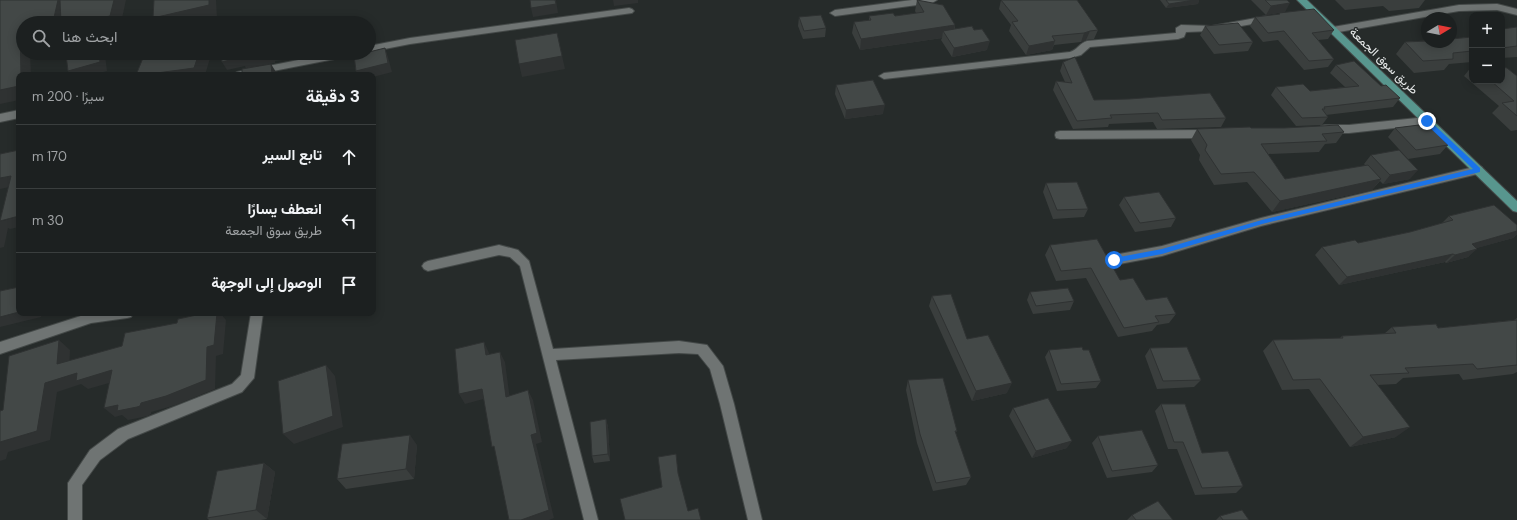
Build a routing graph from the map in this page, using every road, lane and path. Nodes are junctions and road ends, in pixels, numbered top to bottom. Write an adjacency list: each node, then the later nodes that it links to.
1 (932, 0): 8 (street)
2 (1302, 0): 6 (main road, طريق سوق الجمعة)
3 (1474, 0): 4 (street)
4 (1459, 8): 7 (street); 11 (street)
5 (629, 11): 12 (street)
6 (1314, 12): 9 (street); 11 (main road, طريق سوق الجمعة)
7 (1517, 12)
8 (835, 13)
9 (1299, 14)
10 (1277, 18): 15 (street)
11 (1333, 30): 18 (main road, طريق سوق الجمعة)
12 (376, 48)
13 (314, 60): 14 (street)
14 (252, 72)
15 (884, 76)
16 (16, 115): 17 (street)
17 (0, 118)
18 (1427, 121): 19 (street); 22 (main road, طريق سوق الجمعة)
19 (1314, 130)
20 (1222, 133): 21 (street)
21 (1060, 135)
22 (1478, 170): 23 (main road, طريق سوق الجمعة); 24 (street)
23 (1517, 208)
24 (1114, 260)
25 (428, 266): 29 (street)
26 (105, 316): 28 (street)
27 (257, 316): 30 (street)
28 (0, 348)
29 (549, 355): 31 (street); 32 (street)
30 (75, 520)
31 (591, 520)
32 (755, 520)

